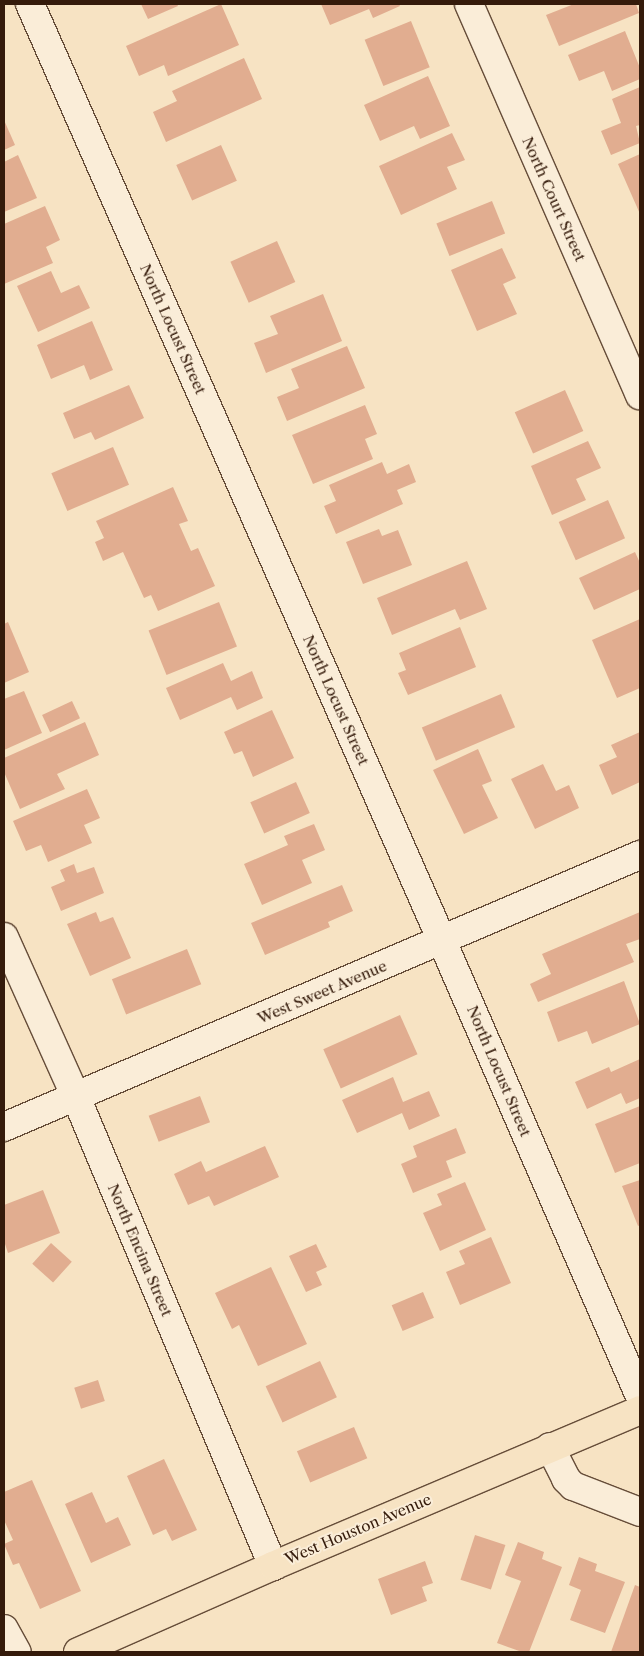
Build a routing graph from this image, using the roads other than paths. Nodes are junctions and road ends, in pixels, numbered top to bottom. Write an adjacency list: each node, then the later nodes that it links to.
1 (30, 4): 6 (street, North Locust Street)
2 (469, 4): 3 (street, North Court Street)
3 (640, 395)
4 (640, 855): 6 (street, West Sweet Avenue)
5 (4, 937): 7 (street, North Encina Street)
6 (442, 941): 7 (street, West Sweet Avenue); 9 (street, North Locust Street)
7 (76, 1096): 8 (street, West Sweet Avenue); 13 (street, North Encina Street)
8 (4, 1128)
9 (640, 1397)
10 (640, 1410): 11 (main road, West Houston Avenue)
11 (550, 1447): 12 (street); 13 (main road, West Houston Avenue)
12 (640, 1512)
13 (273, 1566): 16 (main road, West Houston Avenue)
14 (4, 1629): 15 (street)
15 (16, 1652)
16 (78, 1652)

